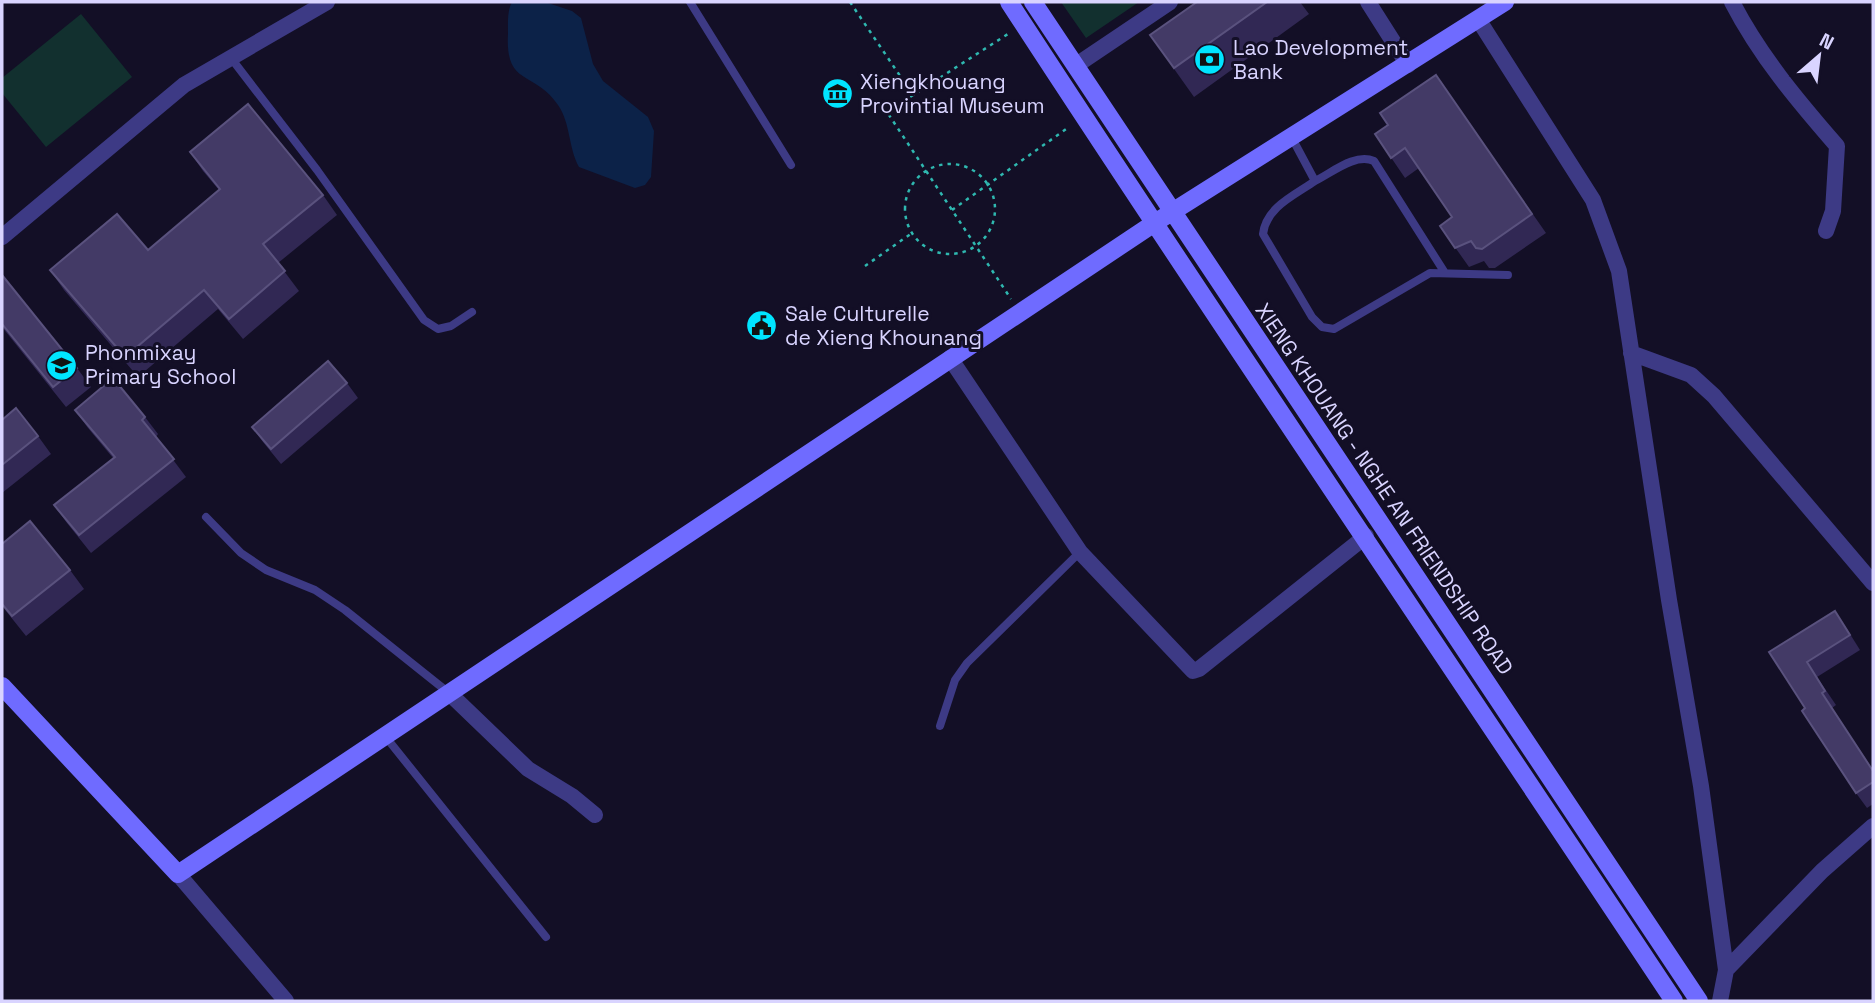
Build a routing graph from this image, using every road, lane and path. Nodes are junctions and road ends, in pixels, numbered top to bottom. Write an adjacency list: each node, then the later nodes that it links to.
1 (327, 2): 12 (street)
2 (690, 2): 18 (lane)
3 (850, 2): 15 (path)
4 (1009, 2): 11 (street, XIENG KHOUANG - NGHE AN FRIENDSHIP ROAD)
5 (1033, 2): 14 (street, XIENG KHOUANG - NGHE AN FRIENDSHIP ROAD)
6 (1170, 2): 14 (street)
7 (1367, 2): 13 (street)
8 (1505, 2): 10 (street)
9 (1732, 2): 25 (street)
10 (1478, 19): 13 (street); 34 (street)
11 (1023, 24): 15 (path); 16 (street, XIENG KHOUANG - NGHE AN FRIENDSHIP ROAD)
12 (231, 58): 27 (street); 32 (lane)
13 (1408, 65): 17 (street)
14 (1075, 66): 23 (street, XIENG KHOUANG - NGHE AN FRIENDSHIP ROAD)
15 (913, 95): 19 (path)
16 (1084, 117): 21 (path); 24 (street, XIENG KHOUANG - NGHE AN FRIENDSHIP ROAD)
17 (1292, 138): 20 (lane); 23 (street)
18 (791, 165)
19 (926, 171): 21 (path); 22 (path); 26 (path)
20 (1315, 181): 30 (lane); 30 (lane)
21 (988, 184): 22 (path); 28 (path)
22 (951, 210): 28 (path)
23 (1172, 212): 24 (street); 51 (street, XIENG KHOUANG - NGHE AN FRIENDSHIP ROAD)
24 (1153, 224): 33 (street); 37 (street, XIENG KHOUANG - NGHE AN FRIENDSHIP ROAD)
25 (1826, 231)
26 (912, 233): 28 (path); 29 (path)
27 (2, 237)
28 (976, 247): 33 (path)
29 (865, 266)
30 (1445, 273): 31 (lane)
31 (1508, 275)
32 (472, 312)
33 (1019, 313): 35 (street)
34 (1631, 353): 39 (street); 48 (street)
35 (950, 358): 38 (street); 41 (street)
36 (206, 517): 41 (lane)
37 (1366, 536): 38 (street); 50 (street, XIENG KHOUANG - NGHE AN FRIENDSHIP ROAD)
38 (1080, 552): 42 (lane)
39 (1873, 583)
40 (2, 686): 46 (street)
41 (449, 693): 43 (street); 44 (street)
42 (940, 726)
43 (385, 736): 46 (street); 47 (lane)
44 (595, 815)
45 (1873, 826): 48 (street)
46 (178, 874): 49 (street)
47 (546, 936)
48 (1726, 970): 52 (street)
49 (286, 1001)
50 (1674, 1001)
51 (1699, 1001)
52 (1720, 1001)

